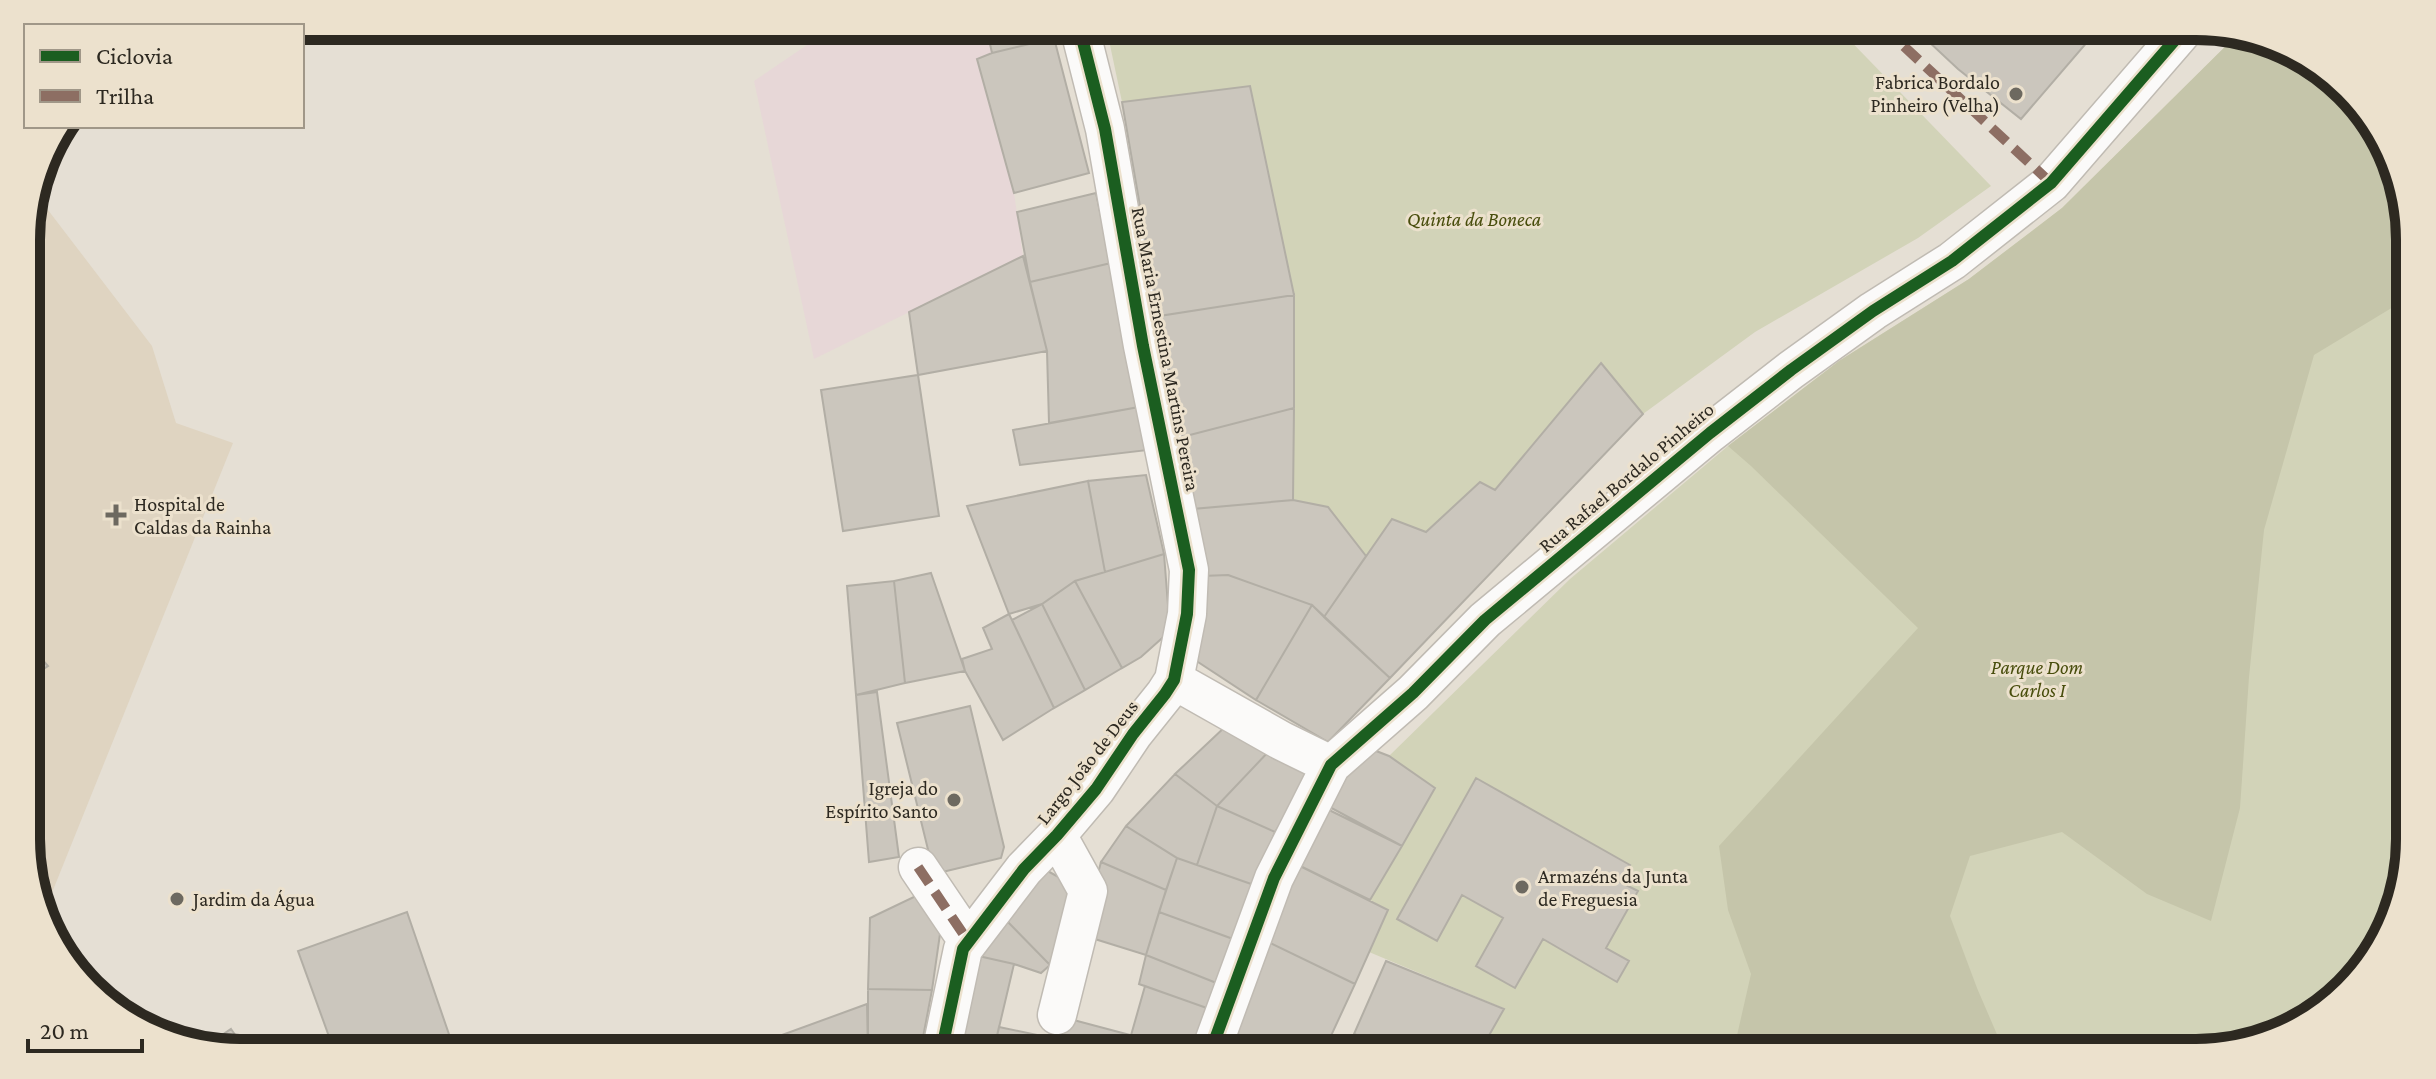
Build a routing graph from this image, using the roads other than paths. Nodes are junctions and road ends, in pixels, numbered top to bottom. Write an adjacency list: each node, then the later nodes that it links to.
1 (1083, 40): 3 (street, Rua Maria Ernestina Martins Pereira)
2 (2175, 40): 4 (street, Rua Rafael Bordalo Pinheiro)
3 (1174, 680): 4 (street); 5 (street, Largo João de Deus)
4 (1331, 765): 10 (street, Rua Rafael Bordalo Pinheiro)
5 (1057, 835): 7 (street, Largo João de Deus); 8 (street)
6 (918, 867): 7 (street)
7 (968, 941): 9 (street)
8 (1057, 1015)
9 (944, 1039)
10 (1215, 1039)

